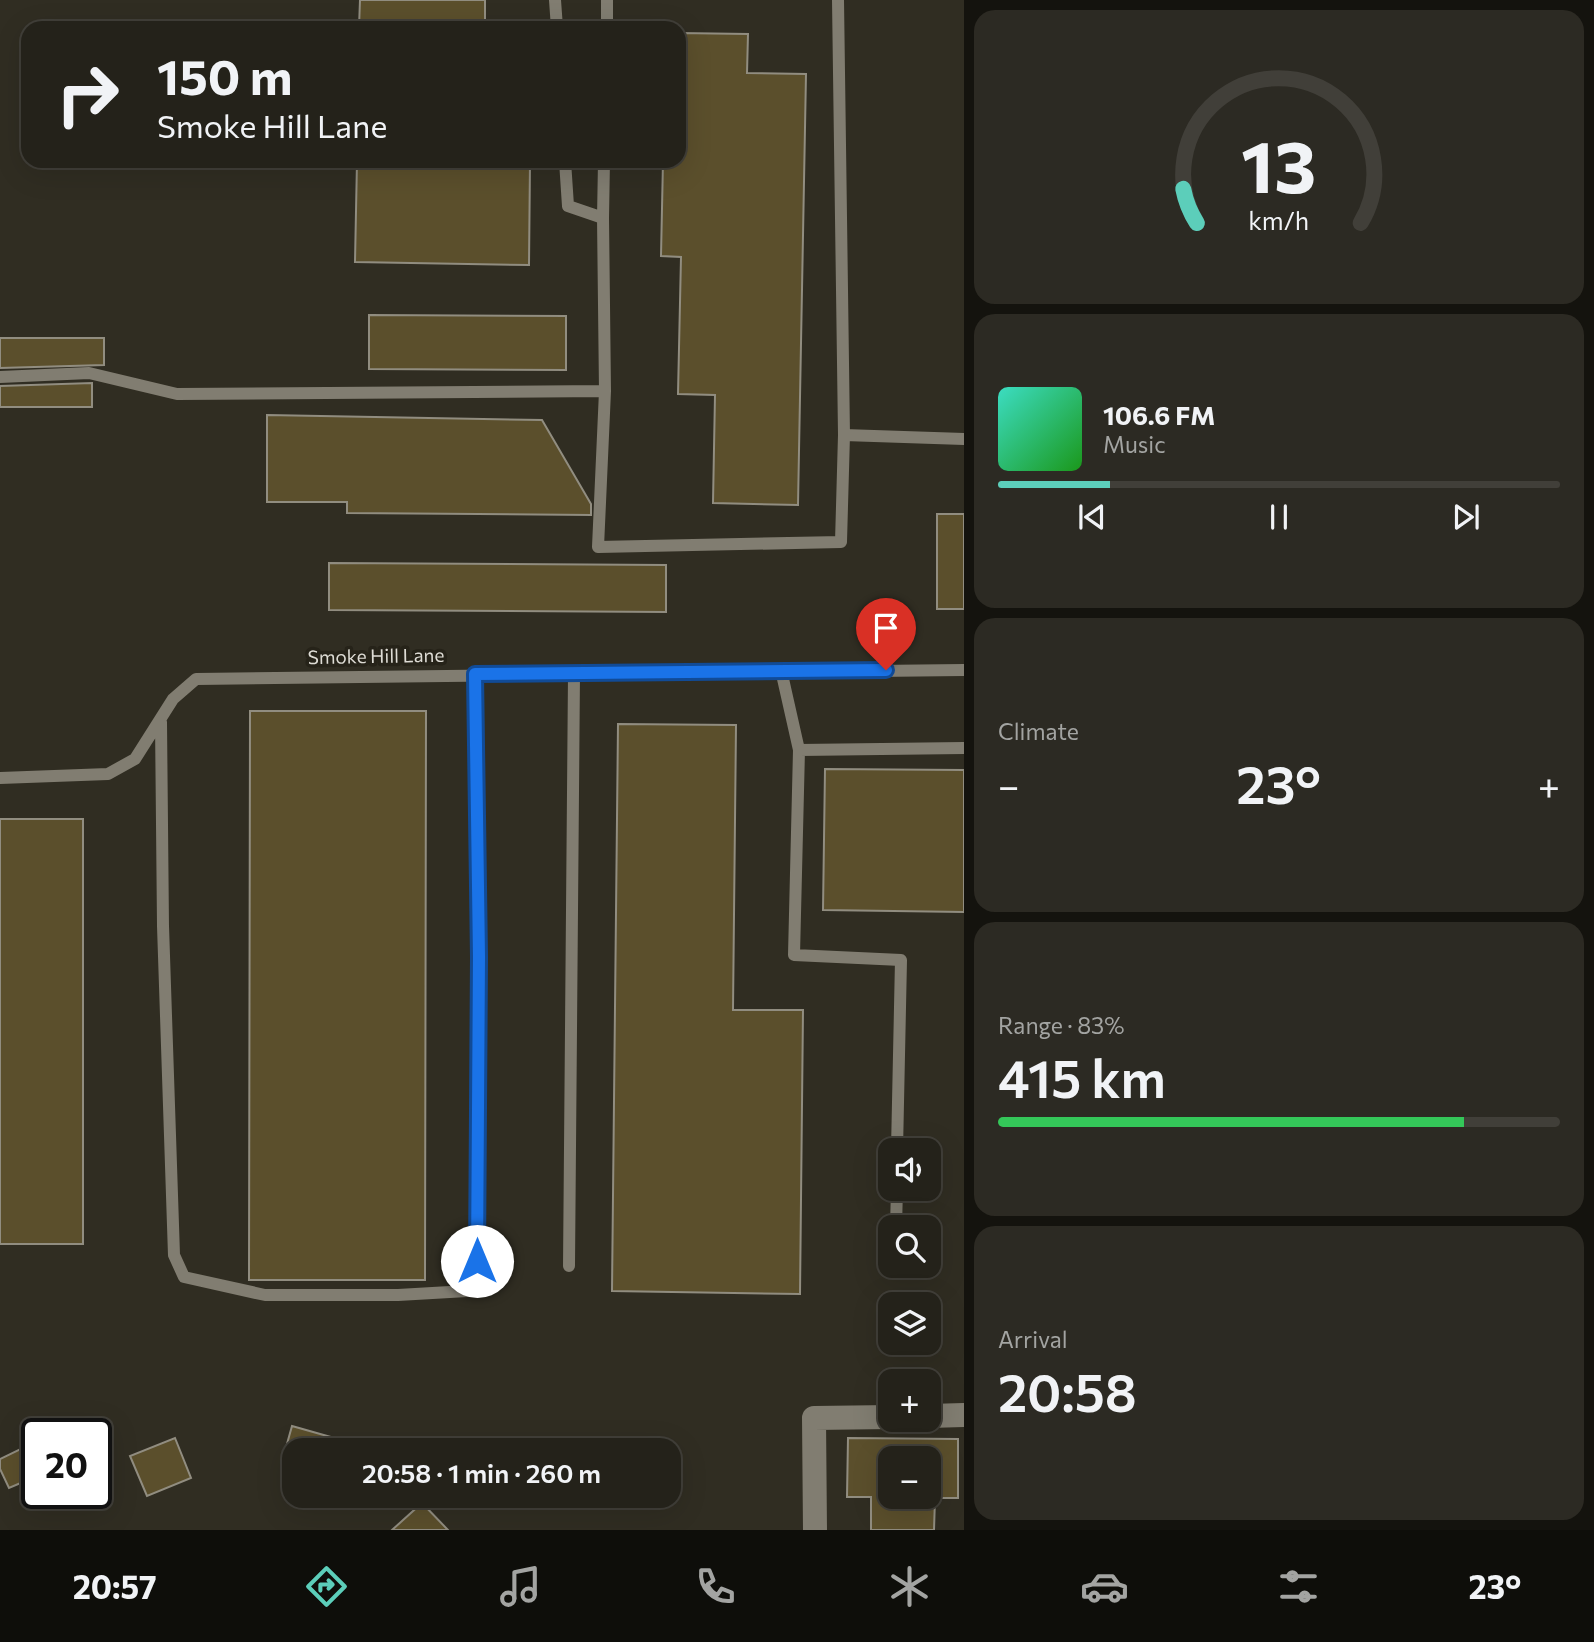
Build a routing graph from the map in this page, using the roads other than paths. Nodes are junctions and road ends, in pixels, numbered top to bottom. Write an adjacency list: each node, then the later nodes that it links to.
1 (555, 0): 4 (lane)
2 (607, 0): 5 (lane)
3 (838, 0): 11 (lane)
4 (556, 21)
5 (607, 21)
6 (565, 168): 8 (lane)
7 (604, 168): 8 (lane)
8 (603, 218): 10 (lane)
9 (0, 377): 10 (lane)
10 (605, 391): 11 (lane)
11 (844, 435): 12 (lane)
12 (964, 439)
13 (781, 670): 14 (lane, Smoke Hill Lane); 16 (lane, Smoke Hill Lane); 19 (lane)
14 (964, 670)
15 (475, 674): 16 (lane, Smoke Hill Lane); 17 (lane, Smoke Hill Lane); 17 (lane)
16 (574, 674): 22 (lane)
17 (160, 722): 20 (lane, Smoke Hill Lane)
18 (964, 748): 19 (lane)
19 (799, 750): 21 (lane)
20 (0, 778)
21 (897, 1138)
22 (569, 1266)
23 (964, 1415): 24 (street)
24 (941, 1416)
25 (878, 1417): 26 (street)
26 (815, 1530)

